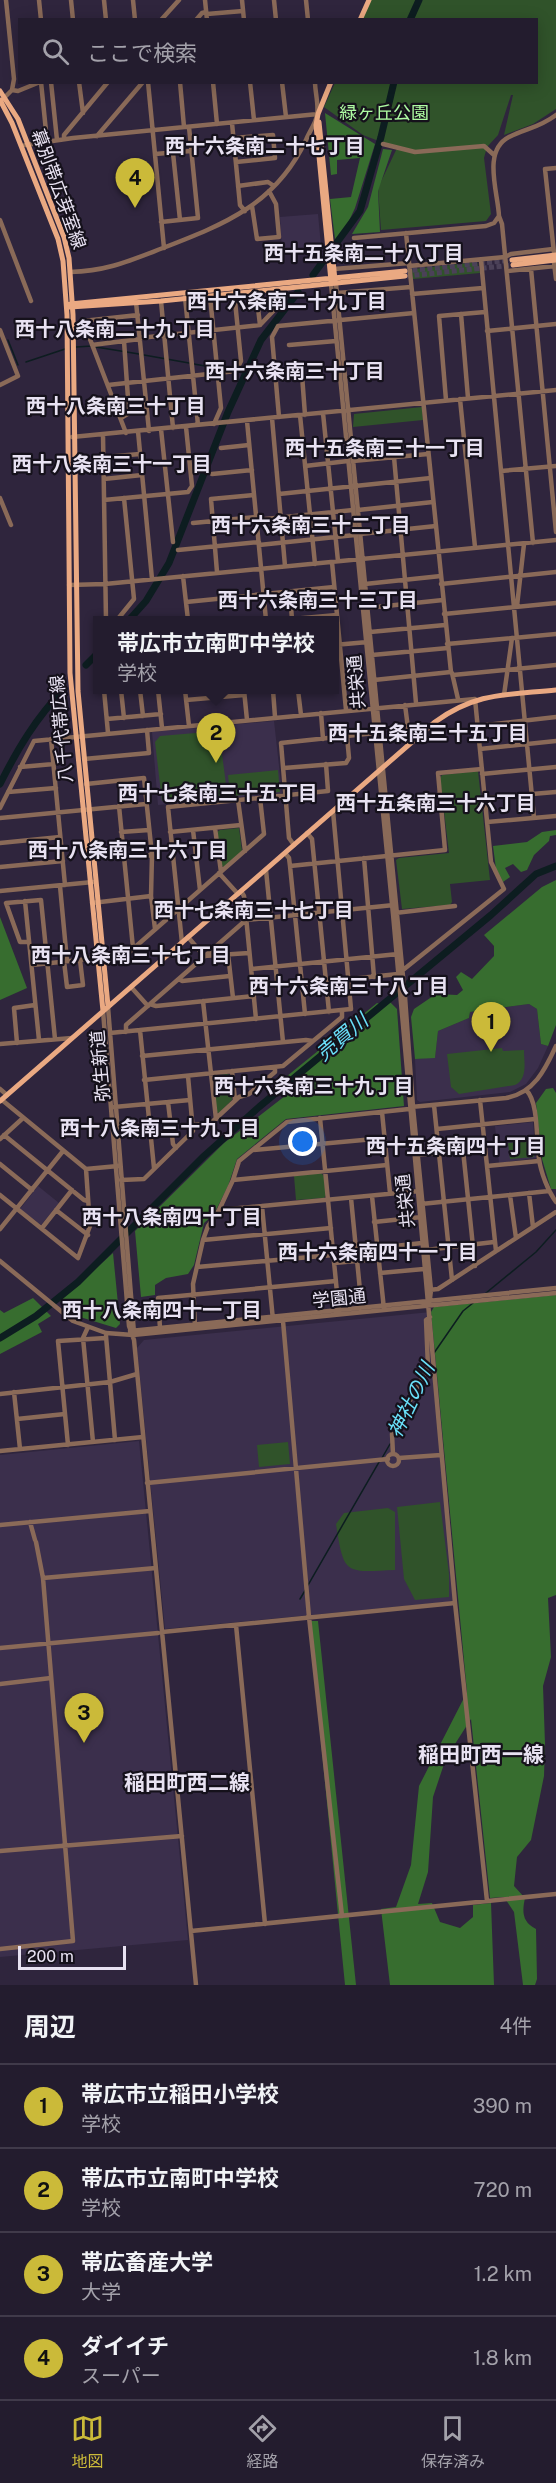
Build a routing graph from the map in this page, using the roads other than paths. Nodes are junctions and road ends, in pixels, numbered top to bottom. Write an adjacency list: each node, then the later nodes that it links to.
1 (6, 0): 23 (street)
2 (39, 0): 14 (street)
3 (71, 0): 15 (street)
4 (104, 0): 16 (street)
5 (133, 0): 17 (street)
6 (179, 0): 18 (street)
7 (205, 0): 13 (street)
8 (242, 0): 12 (street)
9 (274, 0): 20 (street)
10 (306, 0): 21 (street)
11 (369, 0): 22 (main road)
12 (243, 11): 13 (street); 19 (street)
13 (207, 15)
14 (40, 18)
15 (73, 18)
16 (106, 18)
17 (135, 18)
18 (163, 18)
19 (244, 18)
20 (276, 18)
21 (308, 18)
22 (361, 18)
23 (13, 61): 24 (street); 38 (street)
24 (18, 61)
25 (35, 84): 38 (street)
26 (40, 84): 54 (street)
27 (51, 84): 53 (street)
28 (79, 84): 41 (street)
29 (106, 84): 41 (street)
30 (141, 84): 50 (street)
31 (148, 84): 49 (street)
32 (180, 84): 48 (street)
33 (213, 84): 47 (street)
34 (250, 84): 45 (street)
35 (282, 84): 44 (street)
36 (315, 84): 42 (street)
37 (331, 84): 42 (main road)
38 (12, 90): 40 (street)
39 (0, 91): 40 (main road, 幕別帯広芽室線)
40 (2, 100): 55 (main road, 幕別帯広芽室線); 57 (main road, 幕別帯広芽室線)
41 (83, 113): 52 (street)
42 (318, 114): 44 (street); 65 (street); 76 (main road)
43 (556, 115): 61 (street)
44 (286, 117): 45 (street)
45 (254, 120): 46 (street)
46 (232, 123): 47 (street); 51 (street)
47 (217, 124): 48 (street)
48 (186, 127): 49 (street); 58 (street)
49 (152, 130): 50 (street); 60 (street)
50 (97, 136): 52 (street)
51 (233, 138): 62 (street); 62 (street)
52 (64, 139): 53 (street)
53 (57, 140): 54 (street)
54 (47, 141): 55 (street)
55 (28, 144): 57 (street); 85 (main road, 幕別帯広芽室線)
56 (383, 144): 61 (street)
57 (21, 146): 100 (main road, 幕別帯広芽室線)
58 (191, 151): 59 (street); 71 (street)
59 (173, 153): 60 (street); 71 (street)
60 (155, 154): 72 (street)
61 (494, 155): 69 (street)
62 (236, 162): 64 (street)
63 (556, 168): 78 (street)
64 (238, 186): 65 (street); 68 (street)
65 (274, 186): 66 (street)
66 (269, 191): 67 (street); 67 (street)
67 (252, 206): 68 (street)
68 (245, 211): 75 (street)
69 (499, 216): 73 (street); 77 (street)
70 (0, 220): 98 (street)
71 (180, 220): 72 (street)
72 (161, 222): 75 (street)
73 (406, 233): 74 (street); 82 (street)
74 (354, 238)
75 (164, 248): 85 (street)
76 (331, 257): 81 (main road); 87 (main road)
77 (505, 257): 78 (street); 79 (street); 84 (street)
78 (555, 258): 80 (main road); 83 (street); 86 (street)
79 (481, 260): 82 (street); 89 (street)
80 (512, 262)
81 (334, 269): 82 (street); 87 (main road)
82 (407, 269): 87 (main road); 88 (street)
83 (531, 269): 84 (street); 108 (street)
84 (507, 271): 110 (street)
85 (70, 272): 100 (main road, 幕別帯広芽室線)
86 (556, 279)
87 (333, 281): 90 (main road); 91 (main road); 93 (street, 共栄通); 105 (street, 共栄通)
88 (411, 287): 93 (street); 94 (street)
89 (483, 288): 94 (street); 101 (street)
90 (279, 289): 92 (main road); 107 (street)
91 (234, 291): 92 (main road); 95 (main road); 96 (main road); 109 (street)
92 (256, 291): 107 (street)
93 (337, 293): 105 (street, 共栄通)
94 (412, 294): 102 (street)
95 (185, 295): 96 (main road); 97 (main road); 99 (main road); 114 (street)
96 (210, 296): 112 (street)
97 (136, 300): 99 (main road); 100 (main road); 104 (street)
98 (31, 301)
99 (161, 301): 115 (street)
100 (70, 306): 153 (main road, 八千代帯広線)
101 (485, 312): 103 (street); 113 (street)
102 (414, 313): 105 (street); 136 (street)
103 (461, 314): 133 (street); 135 (street)
104 (138, 315): 116 (street); 119 (street)
105 (337, 320): 118 (street, 共栄通); 124 (street); 137 (street, 共栄通)
106 (556, 324): 108 (street)
107 (260, 325): 109 (street)
108 (536, 326): 110 (street); 130 (street)
109 (237, 328): 112 (street); 121 (street)
110 (512, 329): 113 (street); 131 (street)
111 (0, 330): 128 (street)
112 (213, 330): 114 (street); 121 (street)
113 (487, 331): 132 (street)
114 (189, 333): 115 (street); 122 (street)
115 (165, 336): 116 (street); 123 (street)
116 (140, 339): 117 (street); 125 (street)
117 (124, 341): 119 (street); 126 (street)
118 (336, 341): 120 (street); 137 (street, 共栄通)
119 (92, 345): 127 (street)
120 (289, 345)
121 (217, 372): 122 (street); 144 (street)
122 (193, 375): 123 (street); 145 (street)
123 (168, 377): 125 (street); 147 (street)
124 (276, 378): 139 (street); 140 (street)
125 (144, 380): 126 (street); 149 (street)
126 (127, 382): 127 (street); 141 (street)
127 (108, 385): 141 (street)
128 (0, 386)
129 (556, 390): 130 (street)
130 (542, 392): 131 (street); 163 (street)
131 (518, 394): 132 (street); 164 (street)
132 (493, 396): 133 (street); 166 (street)
133 (468, 398): 134 (street)
134 (460, 399): 135 (street); 206 (street)
135 (446, 400): 136 (street)
136 (424, 402): 137 (street); 157 (street)
137 (346, 411): 138 (street); 160 (street, 共栄通)
138 (323, 413): 139 (street); 161 (street)
139 (303, 415): 140 (street); 162 (street)
140 (279, 417): 142 (street)
141 (121, 418): 151 (street)
142 (272, 418): 143 (street); 176 (street)
143 (247, 421): 144 (street); 154 (street)
144 (216, 424): 145 (street)
145 (198, 425): 146 (street)
146 (186, 427): 147 (street); 175 (street)
147 (173, 428): 148 (street)
148 (161, 429): 149 (street); 175 (street)
149 (149, 430): 150 (street)
150 (138, 431): 151 (street); 156 (street)
151 (126, 433): 152 (street)
152 (103, 435): 153 (street); 158 (street)
153 (71, 437): 227 (main road, 八千代帯広線)
154 (249, 445): 155 (street); 165 (street)
155 (220, 448)
156 (140, 454): 158 (street); 168 (street)
157 (428, 454): 159 (street); 169 (street)
158 (104, 457): 170 (street)
159 (393, 457): 160 (street); 171 (street)
160 (351, 461): 161 (street); 172 (street, 共栄通)
161 (328, 464): 162 (street); 173 (street)
162 (305, 466): 174 (street)
163 (553, 466): 164 (street); 194 (street)
164 (525, 468): 166 (street); 202 (street)
165 (252, 470): 167 (street); 177 (street)
166 (501, 471): 204 (street)
167 (212, 474)
168 (142, 475): 170 (street); 178 (street)
169 (431, 478): 171 (street); 182 (street)
170 (104, 479): 181 (street)
171 (396, 481): 172 (street); 183 (street)
172 (353, 485): 173 (street); 184 (street, 共栄通)
173 (331, 488): 174 (street); 185 (street)
174 (308, 491): 176 (street); 186 (street)
175 (167, 494): 178 (street); 199 (street)
176 (279, 494): 187 (street)
177 (254, 495): 188 (street); 189 (street)
178 (144, 496): 180 (street); 221 (street)
179 (0, 498): 191 (street)
180 (123, 498): 181 (street); 223 (street)
181 (104, 500): 224 (street)
182 (433, 502): 183 (street); 192 (street)
183 (398, 506): 184 (street); 193 (street)
184 (355, 510): 185 (street); 195 (street, 共栄通)
185 (333, 512): 186 (street); 196 (street)
186 (310, 515): 187 (street); 197 (street)
187 (281, 518): 188 (street); 201 (street)
188 (256, 519): 189 (street); 200 (street)
189 (213, 522): 190 (street); 205 (street)
190 (193, 524)
191 (11, 525)
192 (436, 526): 193 (street); 208 (street)
193 (400, 530): 195 (street); 209 (street)
194 (556, 532)
195 (358, 534): 196 (street); 210 (street, 共栄通)
196 (336, 536): 197 (street); 211 (street)
197 (312, 539): 201 (street); 212 (street)
198 (556, 540): 202 (street)
199 (173, 542)
200 (259, 543): 201 (street); 205 (street); 214 (street)
201 (283, 543): 213 (street)
202 (533, 543): 203 (street)
203 (524, 544): 204 (street); 217 (street)
204 (508, 545): 206 (street); 220 (street)
205 (215, 546): 207 (street); 215 (street)
206 (475, 547): 208 (street)
207 (178, 550)
208 (438, 551): 209 (street); 219 (street)
209 (403, 555): 210 (street); 222 (street)
210 (360, 559): 211 (street); 225 (street, 共栄通); 250 (street, 共栄通)
211 (335, 562): 212 (street); 228 (street)
212 (315, 564): 213 (street)
213 (285, 566): 214 (street)
214 (261, 568): 215 (street); 230 (street)
215 (217, 572): 218 (street)
216 (556, 572): 217 (street)
217 (521, 575): 220 (street); 235 (street)
218 (183, 576): 221 (street); 232 (street)
219 (441, 576): 222 (street); 226 (street)
220 (511, 576): 226 (street); 235 (street)
221 (153, 579): 223 (street)
222 (404, 580): 225 (street); 234 (street)
223 (132, 581): 224 (street); 240 (street)
224 (105, 584): 227 (street); 239 (street)
225 (365, 584): 236 (street, 共栄通)
226 (441, 584): 231 (street)
227 (72, 585): 298 (main road, 八千代帯広線)
228 (334, 587): 229 (street); 238 (street)
229 (290, 592): 230 (street); 243 (street)
230 (263, 594): 232 (street); 242 (street)
231 (443, 600): 234 (street); 237 (street)
232 (186, 603): 241 (street)
233 (556, 603): 235 (street)
234 (407, 604): 236 (street); 246 (street)
235 (515, 606): 237 (street); 249 (street)
236 (367, 608): 247 (street, 共栄通)
237 (444, 614): 245 (street)
238 (337, 615): 244 (street)
239 (106, 616)
240 (121, 616)
241 (187, 616)
242 (266, 616)
243 (292, 616)
244 (328, 616)
245 (445, 625): 246 (street); 252 (street)
246 (409, 627): 247 (street); 253 (street)
247 (370, 632): 250 (street, 共栄通)
248 (556, 634): 249 (street)
249 (514, 638): 252 (street); 257 (street); 258 (street)
250 (368, 642): 251 (street); 254 (street, 共栄通); 280 (street, 共栄通)
251 (339, 645)
252 (447, 646): 253 (street); 259 (street)
253 (411, 651): 254 (street); 261 (street)
254 (372, 655): 262 (street, 共栄通)
255 (339, 657): 260 (street)
256 (556, 665): 257 (street)
257 (520, 669): 258 (street); 264 (street)
258 (507, 670): 259 (street); 274 (street)
259 (452, 674): 261 (street); 275 (street)
260 (342, 675): 281 (street)
261 (413, 676): 262 (street); 278 (street)
262 (374, 680): 280 (street, 共栄通)
263 (556, 690): 264 (main road)
264 (523, 693): 274 (main road); 291 (street)
265 (104, 694): 289 (street)
266 (121, 694): 286 (street)
267 (140, 694): 285 (street)
268 (158, 694): 283 (street)
269 (185, 694): 277 (street)
270 (230, 694): 277 (street)
271 (244, 694): 290 (street)
272 (273, 694): 287 (street)
273 (298, 694): 284 (street)
274 (504, 695): 276 (main road)
275 (458, 699): 276 (street); 278 (street)
276 (475, 699): 293 (street); 303 (main road)
277 (186, 700): 292 (street)
278 (416, 704): 279 (street)
279 (405, 705): 280 (street); 303 (street)
280 (374, 708): 281 (street); 297 (street, 共栄通); 312 (street, 共栄通)
281 (346, 710): 282 (street)
282 (321, 713): 284 (street); 301 (street)
283 (161, 714): 285 (street); 294 (street)
284 (301, 715): 287 (street)
285 (142, 716): 286 (street)
286 (124, 717): 289 (street)
287 (275, 717): 290 (street)
288 (556, 717): 291 (street)
289 (107, 719): 296 (street)
290 (247, 720): 292 (street)
291 (525, 720): 293 (street); 304 (street)
292 (189, 726): 294 (street)
293 (478, 726): 305 (street)
294 (162, 728): 295 (street)
295 (147, 730): 296 (street); 306 (street)
296 (108, 733): 298 (street)
297 (375, 733): 299 (street); 312 (street, 共栄通)
298 (79, 736): 300 (street); 306 (main road, 八千代帯広線); 327 (main road, 八千代帯広線)
299 (347, 736): 301 (street); 308 (street)
300 (51, 739): 307 (street); 309 (street)
301 (323, 739): 311 (street)
302 (556, 741): 304 (street)
303 (410, 743): 312 (main road)
304 (527, 744): 305 (street); 313 (street)
305 (480, 749): 314 (street)
306 (84, 759): 315 (main road, 八千代帯広線)
307 (54, 764): 309 (street); 316 (street)
308 (326, 764): 311 (street); 320 (street)
309 (20, 767): 317 (street)
310 (556, 767): 313 (street)
311 (284, 768): 320 (street)
312 (381, 769): 328 (main road); 347 (street, 共栄通)
313 (529, 769): 314 (street); 319 (street)
314 (482, 771): 322 (street); 347 (street)
315 (86, 784): 324 (street); 327 (main road, 八千代帯広線)
316 (56, 788): 317 (street); 329 (street)
317 (8, 792): 326 (street)
318 (556, 792): 319 (street)
319 (532, 794): 322 (street); 332 (street)
320 (286, 795): 321 (street); 343 (street)
321 (260, 798): 323 (street); 344 (street)
322 (485, 798): 333 (street)
323 (238, 800): 334 (street); 339 (street)
324 (146, 804): 325 (street); 336 (street)
325 (119, 807): 327 (street); 338 (street)
326 (0, 808)
327 (86, 810): 329 (street); 357 (main road, 八千代帯広線)
328 (333, 811): 340 (main road); 351 (street)
329 (58, 812): 331 (street); 341 (street)
330 (556, 816): 332 (street)
331 (0, 818)
332 (534, 818): 333 (street)
333 (487, 822): 396 (street)
334 (241, 825): 335 (street); 344 (street)
335 (215, 828): 337 (street); 356 (street)
336 (149, 830): 338 (street); 346 (street)
337 (193, 830): 339 (street); 359 (street)
338 (122, 832): 348 (street)
339 (170, 832): 369 (street)
340 (307, 833): 343 (main road); 352 (street)
341 (60, 837): 342 (street); 350 (street)
342 (0, 843)
343 (294, 844): 345 (main road)
344 (244, 851): 356 (street)
345 (285, 853): 353 (street); 355 (main road)
346 (152, 855): 348 (street); 362 (street)
347 (389, 856): 349 (street); 366 (street, 共栄通)
348 (124, 858): 363 (street)
349 (363, 858): 351 (street); 368 (street)
350 (63, 861): 354 (street); 358 (street)
351 (338, 861): 352 (street); 370 (street)
352 (315, 863): 353 (street); 371 (street)
353 (290, 866): 373 (street)
354 (0, 867)
355 (266, 870): 361 (main road); 374 (street)
356 (220, 872): 359 (street); 361 (street)
357 (93, 882): 358 (street); 365 (main road, 八千代帯広線)
358 (63, 885): 360 (street); 389 (street)
359 (200, 890): 369 (street)
360 (0, 891)
361 (239, 893): 375 (street); 377 (main road)
362 (152, 897): 363 (street); 376 (street)
363 (128, 899): 365 (street); 380 (street)
364 (25, 901): 378 (street); 378 (street); 391 (street)
365 (95, 902): 385 (main road, 八千代帯広線)
366 (394, 905): 368 (street); 372 (street, 共栄通)
367 (455, 906): 372 (street)
368 (368, 908): 370 (street); 386 (street)
369 (178, 910): 376 (street); 379 (street)
370 (343, 910): 371 (street); 387 (street)
371 (319, 912): 373 (street); 390 (street)
372 (395, 913): 383 (street, 共栄通)
373 (294, 915): 374 (street); 392 (street)
374 (270, 917): 375 (street); 394 (street)
375 (246, 920): 381 (street); 384 (street)
376 (155, 929): 380 (street)
377 (188, 937): 379 (main road); 384 (street)
378 (29, 942): 393 (street)
379 (182, 943): 403 (main road)
380 (133, 948): 385 (street)
381 (249, 953): 382 (street); 395 (street)
382 (228, 954): 384 (street); 397 (street)
383 (399, 954): 386 (street); 396 (street, 共栄通)
384 (204, 956): 399 (street)
385 (100, 957): 388 (street); 409 (main road, 八千代帯広線); 410 (main road, 八千代帯広線)
386 (372, 957): 387 (street); 398 (street)
387 (348, 959): 390 (street); 400 (street)
388 (80, 960): 389 (street); 389 (street)
389 (65, 961): 391 (street)
390 (324, 962): 392 (street); 401 (street)
391 (47, 963): 393 (street); 421 (street)
392 (300, 964): 394 (street); 402 (street)
393 (32, 965): 407 (street)
394 (275, 967): 395 (street); 414 (street)
395 (251, 969): 404 (street)
396 (401, 975): 398 (street); 446 (street, 共栄通)
397 (230, 976): 399 (street); 405 (street)
398 (374, 977): 400 (street)
399 (179, 979): 408 (street)
400 (350, 980): 401 (street); 411 (street)
401 (326, 982): 402 (street); 412 (street)
402 (302, 984): 413 (street)
403 (131, 987): 408 (street); 409 (main road)
404 (254, 996): 405 (street); 415 (street)
405 (233, 998): 406 (street)
406 (203, 1001): 408 (street); 416 (street)
407 (35, 1005): 422 (street); 424 (street)
408 (149, 1005): 418 (street)
409 (108, 1006): 410 (main road); 419 (street, 弥生新道)
410 (103, 1011): 420 (main road); 445 (street, 弥生新道)
411 (342, 1011): 412 (street); 423 (street)
412 (329, 1012): 413 (street)
413 (305, 1014): 414 (street)
414 (280, 1017): 415 (street); 425 (street)
415 (256, 1019): 416 (street)
416 (205, 1024): 417 (street); 428 (street)
417 (140, 1030): 418 (street); 429 (street)
418 (126, 1032): 419 (street)
419 (110, 1033): 445 (street, 弥生新道)
420 (73, 1038): 421 (street); 437 (main road)
421 (55, 1039): 422 (street)
422 (39, 1040): 424 (street)
423 (313, 1041): 425 (street); 430 (street)
424 (17, 1042): 426 (street)
425 (283, 1042): 428 (street)
426 (0, 1044)
427 (556, 1046): 436 (street)
428 (207, 1049): 429 (street); 432 (street)
429 (142, 1056): 434 (street)
430 (275, 1068): 431 (street); 439 (street)
431 (232, 1071): 432 (street); 439 (street)
432 (210, 1073): 433 (street); 450 (street)
433 (188, 1076): 434 (street); 438 (street)
434 (144, 1080): 443 (street)
435 (0, 1089): 437 (street)
436 (526, 1090): 440 (street); 451 (street)
437 (7, 1095): 441 (main road)
438 (190, 1100): 442 (street); 452 (street)
439 (235, 1100): 450 (street)
440 (480, 1100): 444 (street); 453 (street)
441 (1, 1101): 448 (street)
442 (168, 1102): 443 (street); 458 (street)
443 (147, 1104): 445 (street); 471 (street)
444 (434, 1105): 446 (street); 454 (street)
445 (114, 1107): 468 (street, 弥生新道); 469 (street, 弥生新道)
446 (410, 1108): 447 (street); 464 (street, 共栄通)
447 (382, 1112): 449 (street); 456 (street)
448 (23, 1118): 455 (street); 462 (street)
449 (320, 1118): 457 (street); 460 (street)
450 (216, 1119): 452 (street)
451 (535, 1119): 453 (street); 465 (street)
452 (193, 1125): 458 (street)
453 (483, 1125): 454 (street); 459 (street)
454 (437, 1130): 463 (street)
455 (2, 1137): 473 (street)
456 (385, 1138): 457 (street); 467 (street)
457 (323, 1144): 460 (street); 474 (street)
458 (176, 1148): 471 (street)
459 (485, 1148): 461 (street); 470 (street)
460 (253, 1150): 476 (street)
461 (463, 1150): 463 (street); 488 (street)
462 (63, 1151): 472 (street); 473 (street)
463 (440, 1153): 464 (street); 491 (street)
464 (416, 1155): 479 (street, 共栄通)
465 (539, 1161): 470 (street); 480 (street)
466 (0, 1164): 477 (street)
467 (387, 1165): 474 (street); 482 (street)
468 (116, 1166): 469 (street); 472 (street); 475 (street, 弥生新道)
469 (122, 1166): 475 (street, 弥生新道)
470 (487, 1166): 486 (street)
471 (154, 1168): 475 (street)
472 (86, 1169): 490 (street)
473 (47, 1171): 477 (street); 478 (street)
474 (326, 1171): 476 (street); 489 (street)
475 (120, 1180): 543 (street, 弥生新道); 543 (street, 弥生新道)
476 (233, 1180): 497 (street)
477 (32, 1190): 495 (street)
478 (72, 1190): 490 (street); 496 (street)
479 (419, 1191): 482 (street); 493 (street, 共栄通)
480 (549, 1191): 481 (street); 492 (street)
481 (529, 1192): 484 (street); 503 (street)
482 (390, 1194): 485 (street)
483 (0, 1195): 495 (street)
484 (510, 1195): 486 (street); 507 (street)
485 (372, 1196): 487 (street); 500 (street)
486 (489, 1197): 488 (street); 509 (street)
487 (351, 1198): 489 (street); 520 (street)
488 (467, 1199): 491 (street); 511 (street)
489 (328, 1200): 494 (street); 502 (street)
490 (88, 1201): 505 (street)
491 (444, 1201): 493 (street); 512 (street)
492 (556, 1202)
493 (421, 1204): 499 (street, 共栄通)
494 (262, 1206): 497 (street); 506 (street)
495 (16, 1208): 501 (street); 504 (street)
496 (57, 1210): 504 (street); 505 (street)
497 (219, 1210): 508 (street)
498 (556, 1212): 503 (street)
499 (422, 1217): 500 (street); 510 (street, 共栄通); 514 (street, 共栄通)
500 (374, 1222): 513 (street)
501 (1, 1227)
502 (331, 1227): 506 (street); 516 (street)
503 (533, 1227): 507 (street)
504 (42, 1228): 505 (street)
505 (88, 1235)
506 (264, 1235): 508 (street); 519 (street)
507 (516, 1238): 515 (street)
508 (203, 1240): 523 (street)
509 (494, 1242): 511 (street); 515 (street)
510 (422, 1243): 513 (street); 514 (street, 共栄通)
511 (472, 1245): 512 (street); 522 (street)
512 (448, 1247): 514 (street); 526 (street)
513 (377, 1248): 517 (street)
514 (425, 1250): 524 (street, 共栄通); 530 (street, 共栄通)
515 (496, 1251): 522 (street)
516 (333, 1255): 519 (street); 521 (street)
517 (378, 1258): 520 (street); 525 (street)
518 (0, 1261): 540 (street, 学園通)
519 (267, 1261): 523 (street); 528 (street)
520 (357, 1261): 521 (street); 535 (street)
521 (334, 1263): 527 (street)
522 (475, 1266): 526 (street)
523 (197, 1267): 532 (street)
524 (424, 1269): 525 (street); 530 (street, 共栄通)
525 (380, 1273): 534 (street)
526 (452, 1280): 530 (street)
527 (336, 1281): 528 (street); 536 (street)
528 (270, 1287): 532 (street); 538 (street)
529 (556, 1288): 533 (street, 学園通)
530 (429, 1290): 533 (street, 共栄通)
531 (556, 1293): 533 (street, 学園通)
532 (193, 1295): 541 (street); 542 (street)
533 (430, 1304): 534 (street, 学園通); 537 (street, 共栄通)
534 (384, 1309): 535 (street, 学園通)
535 (362, 1311): 536 (street, 学園通)
536 (339, 1313): 538 (street, 学園通); 539 (street, 学園通)
537 (430, 1317): 560 (street); 561 (street)
538 (273, 1320): 539 (street, 学園通); 541 (street, 学園通)
539 (283, 1321): 564 (street)
540 (87, 1327): 544 (street, 学園通); 545 (street)
541 (195, 1327): 542 (street, 学園通); 543 (street, 学園通)
542 (160, 1328): 543 (street, 学園通)
543 (131, 1333): 544 (street, 学園通); 546 (street)
544 (106, 1335): 545 (street); 547 (street)
545 (82, 1338): 548 (street); 549 (street)
546 (137, 1374): 547 (street); 554 (street)
547 (110, 1382): 548 (street); 555 (street)
548 (87, 1385): 549 (street); 556 (street)
549 (62, 1387): 550 (street); 552 (street)
550 (14, 1392): 551 (street); 553 (street)
551 (0, 1394)
552 (65, 1414): 553 (street); 557 (street)
553 (17, 1419): 558 (street)
554 (143, 1437): 555 (street); 565 (street)
555 (116, 1440): 556 (street)
556 (93, 1442): 557 (street)
557 (68, 1444): 558 (street)
558 (20, 1449): 559 (street)
559 (0, 1451)
560 (393, 1454): 562 (street); 563 (street)
561 (441, 1455): 562 (street); 571 (street)
562 (399, 1458): 563 (street)
563 (388, 1459): 564 (street)
564 (296, 1468): 565 (street); 572 (street)
565 (147, 1483): 566 (street)
566 (150, 1511): 567 (street); 569 (street)
567 (30, 1522): 568 (street); 570 (street)
568 (0, 1525)
569 (156, 1568): 570 (street); 574 (street)
570 (43, 1578): 575 (street)
571 (455, 1603): 572 (street); 583 (street)
572 (309, 1617): 573 (street); 584 (street)
573 (236, 1625): 574 (street); 585 (street)
574 (160, 1632): 575 (street); 579 (street)
575 (48, 1643): 576 (street); 577 (street)
576 (0, 1648)
577 (51, 1678): 578 (street); 580 (street)
578 (0, 1684)
579 (182, 1836): 580 (street); 586 (street)
580 (66, 1846): 581 (street); 587 (street)
581 (0, 1851)
582 (556, 1894): 583 (street)
583 (488, 1901): 584 (street)
584 (342, 1916): 585 (street)
585 (265, 1924): 586 (street)
586 (191, 1931): 588 (street)
587 (0, 1949)
588 (196, 1985)

